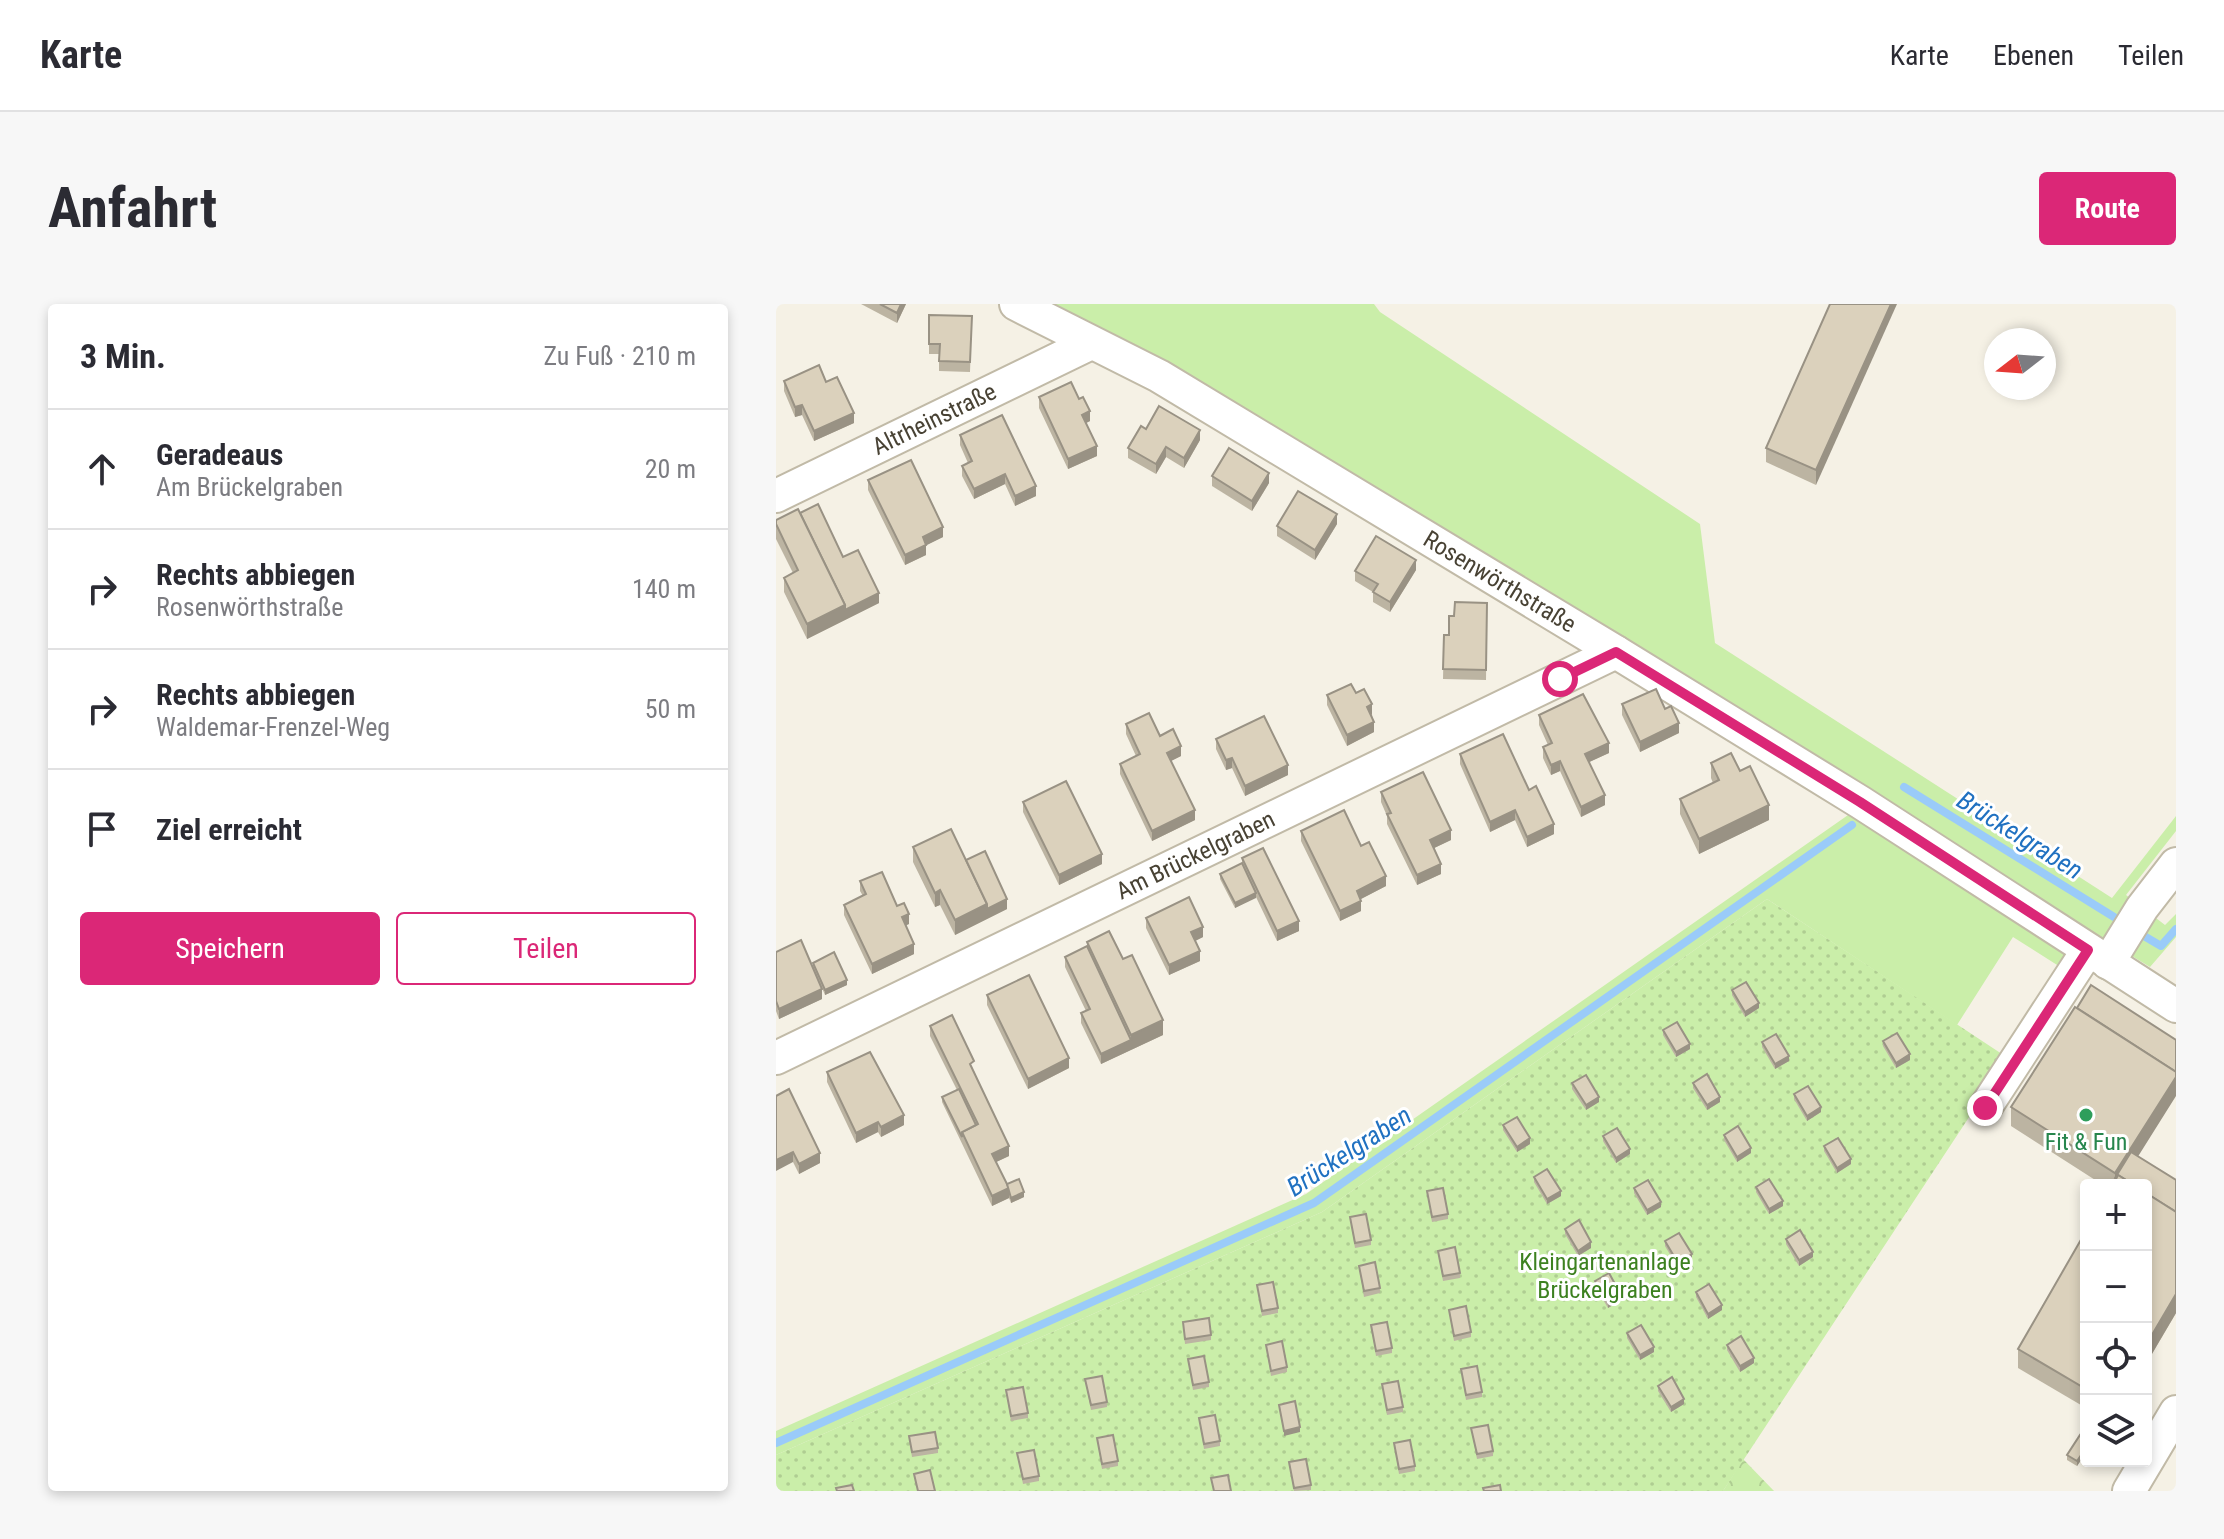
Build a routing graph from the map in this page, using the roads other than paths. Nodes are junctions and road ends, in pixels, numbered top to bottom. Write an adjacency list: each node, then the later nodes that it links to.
1 (1016, 304): 2 (street, Rosenwörthstraße)
2 (1091, 343): 3 (street, Altrheinstraße); 4 (street, Rosenwörthstraße)
3 (776, 496)
4 (1616, 652): 6 (street, Rosenwörthstraße); 8 (street, Am Brückelgraben)
5 (2176, 864): 6 (street)
6 (2098, 957): 7 (street, Rosenwörthstraße); 9 (street)
7 (2176, 1006)
8 (776, 1058)
9 (1985, 1108)
10 (2176, 1412): 11 (street)
11 (2129, 1491)

